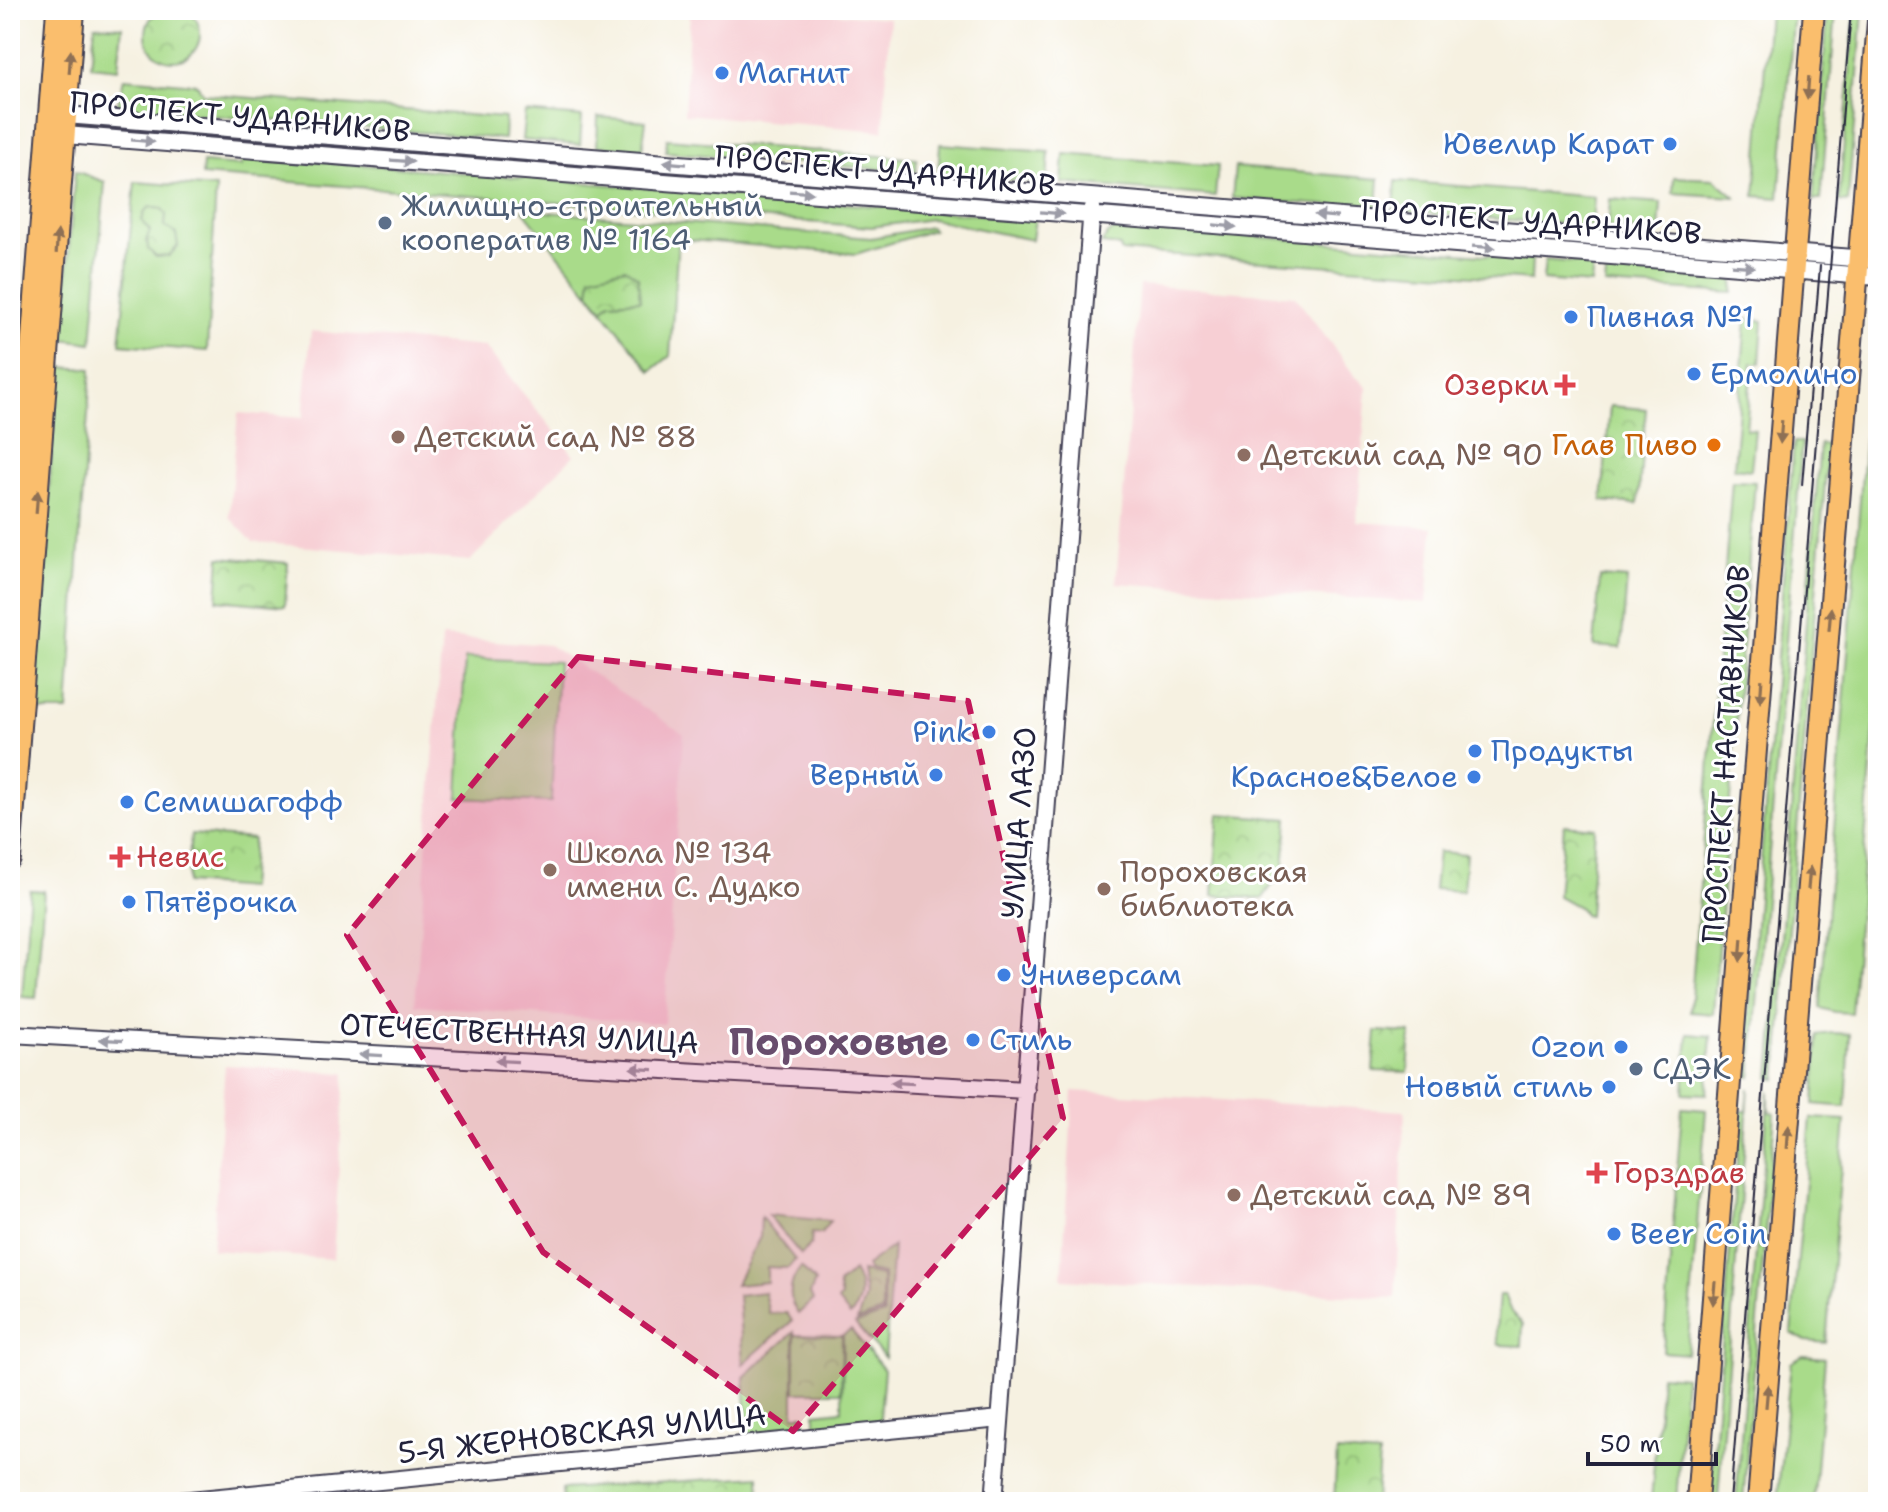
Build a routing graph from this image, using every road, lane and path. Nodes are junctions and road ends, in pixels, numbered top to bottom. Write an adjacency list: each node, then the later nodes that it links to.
1 (57, 10): 5 (main road)
2 (74, 10): 5 (main road, one-way to 2)
3 (1814, 10): 8 (main road, ПРОСПЕКТ НАСТАВНИКОВ, one-way to 8)
4 (1878, 21): 9 (main road)
5 (60, 125): 6 (street, ПРОСПЕКТ УДАРНИКОВ, one-way to 5); 7 (street, ПРОСПЕКТ УДАРНИКОВ, one-way to 7); 10 (main road); 11 (main road, one-way to 5)
6 (1093, 197): 7 (street, УЛИЦА ЛАЗО); 8 (street, ПРОСПЕКТ УДАРНИКОВ, one-way to 6)
7 (1092, 216): 8 (street, ПРОСПЕКТ УДАРНИКОВ, one-way to 8); 13 (street, УЛИЦА ЛАЗО)
8 (1794, 262): 9 (street, ПРОСПЕКТ УДАРНИКОВ); 17 (main road, ПРОСПЕКТ НАСТАВНИКОВ, one-way to 17)
9 (1868, 268): 18 (main road, one-way to 9)
10 (10, 626)
11 (10, 859)
12 (10, 1034): 13 (street, ОТЕЧЕСТВЕННАЯ УЛИЦА, one-way to 12)
13 (1026, 1090): 14 (street, УЛИЦА ЛАЗО)
14 (1000, 1419): 15 (street, 5-Я ЖЕРНОВСКАЯ УЛИЦА); 16 (street, УЛИЦА ЛАЗО)
15 (170, 1502)
16 (994, 1502)
17 (1697, 1502)
18 (1758, 1502)

